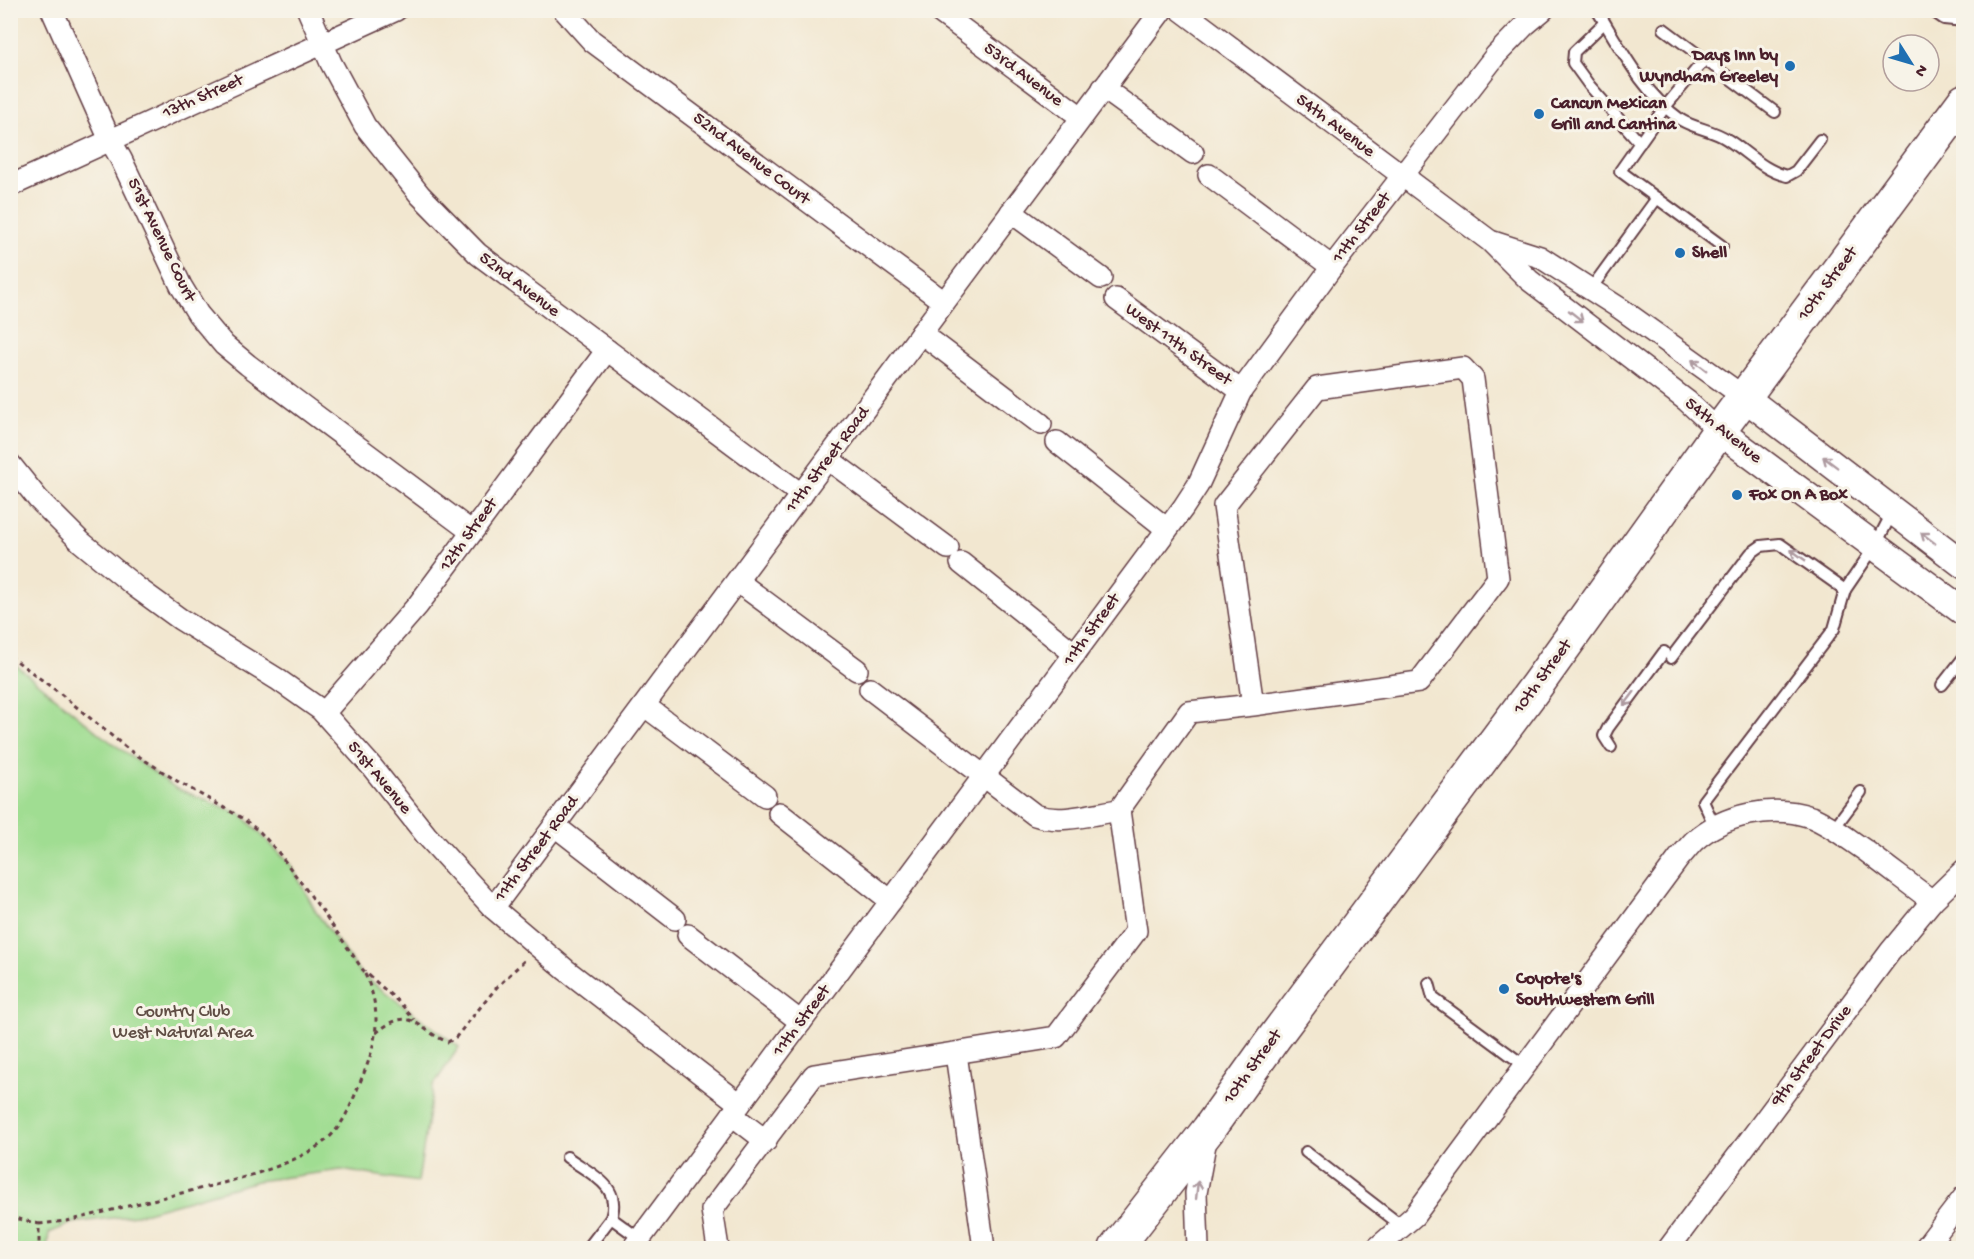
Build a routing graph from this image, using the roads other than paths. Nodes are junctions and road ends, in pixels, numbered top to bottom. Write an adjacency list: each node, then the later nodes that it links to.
1 (52, 10): 21 (street, 51st Avenue Court)
2 (308, 10): 14 (street, 52nd Avenue)
3 (396, 10): 14 (street, 13th Street)
4 (564, 10): 36 (street, 52nd Avenue Court)
5 (937, 10): 20 (street, 53rd Avenue)
6 (1180, 10): 26 (street, 54th Avenue)
7 (1543, 10): 26 (street, 11th Street)
8 (1596, 10): 12 (lane)
9 (1931, 10): 11 (lane)
10 (1153, 13): 16 (street, 11th Street Road)
11 (1964, 21)
12 (1604, 23): 18 (lane); 23 (lane)
13 (1664, 29): 15 (lane)
14 (323, 44): 21 (street, 13th Street); 38 (street, 52nd Avenue)
15 (1705, 59): 18 (lane); 19 (lane)
16 (1103, 88): 20 (street, 11th Street Road); 24 (street)
17 (1964, 101): 40 (main road, 10th Street)
18 (1665, 107): 22 (lane); 23 (lane)
19 (1775, 112)
20 (1081, 117): 29 (street, 11th Street Road)
21 (110, 140): 27 (street, 13th Street); 51 (street, 51st Avenue Court)
22 (1820, 140)
23 (1640, 143): 28 (lane)
24 (1193, 153)
25 (1209, 175): 32 (street)
26 (1403, 176): 30 (street, 54th Avenue); 32 (street, 11th Street)
27 (10, 186)
28 (1657, 198): 31 (lane); 34 (lane)
29 (1011, 212): 33 (street); 36 (street, 11th Street Road)
30 (1490, 241): 34 (street, 54th Avenue); 42 (street, 54th Avenue, one-way to 42)
31 (1722, 246)
32 (1332, 267): 39 (street, 11th Street)
33 (1101, 278)
34 (1590, 290): 40 (street, 54th Avenue, one-way to 34)
35 (1116, 299): 39 (street, West 11th Street)
36 (944, 302): 37 (street, 11th Street Road)
37 (921, 333): 41 (street); 44 (street, 11th Street Road)
38 (607, 350): 47 (street, 52nd Avenue); 51 (street, 12th Street)
39 (1241, 391): 46 (street, 11th Street)
40 (1744, 397): 42 (main road, 10th Street); 49 (street, 54th Avenue, one-way to 40)
41 (1041, 423)
42 (1719, 431): 52 (street, 54th Avenue); 81 (main road, 10th Street)
43 (1057, 442): 50 (street)
44 (828, 459): 47 (street, 11th Street Road); 57 (street)
45 (10, 464): 64 (street, 51st Avenue)
46 (1198, 485): 48 (street); 50 (street, 11th Street)
47 (802, 495): 54 (street, 11th Street Road)
48 (1224, 506): 62 (street); 62 (street)
49 (1893, 511): 52 (lane); 53 (street, 54th Avenue, one-way to 49)
50 (1167, 529): 57 (street, 11th Street)
51 (472, 532): 64 (street, 12th Street)
52 (1875, 546): 55 (lane); 56 (street, 54th Avenue)
53 (1964, 565)
54 (737, 581): 59 (street); 63 (street, 11th Street Road)
55 (1845, 590): 65 (lane, one-way to 65); 70 (lane)
56 (1964, 612)
57 (1075, 654): 66 (street, 11th Street)
58 (1964, 657): 60 (lane)
59 (857, 670)
60 (1942, 685)
61 (870, 689): 66 (street)
62 (1253, 705): 68 (street)
63 (645, 706): 69 (street, 11th Street Road); 73 (street)
64 (324, 713): 75 (street, 51st Avenue)
65 (1611, 747)
66 (984, 776): 68 (street); 73 (street, 11th Street)
67 (1861, 792): 71 (lane)
68 (1119, 810): 78 (street)
69 (555, 826): 75 (street, 11th Street Road); 77 (street)
70 (1715, 827): 71 (street); 79 (street)
71 (1834, 828): 74 (street)
72 (1964, 870): 74 (street, 9th Street Drive)
73 (891, 901): 77 (street, 11th Street)
74 (1932, 901): 95 (street, 9th Street Drive)
75 (493, 908): 80 (street, 51st Avenue)
76 (1429, 983): 79 (lane)
77 (801, 1022): 80 (street, 11th Street)
78 (956, 1054): 82 (street); 91 (street)
79 (1526, 1066): 87 (street)
80 (736, 1109): 82 (street, 51st Avenue); 88 (street, 11th Street)
81 (1208, 1130): 92 (main road, 10th Street); 93 (street, one-way to 81)
82 (766, 1141): 90 (street)
83 (1305, 1152): 87 (lane)
84 (567, 1157): 86 (lane)
85 (1964, 1197): 96 (street)
86 (611, 1218): 88 (lane); 89 (lane)
87 (1402, 1226): 94 (street)
88 (636, 1244)
89 (588, 1248)
90 (718, 1248)
91 (984, 1248)
92 (1116, 1248)
93 (1198, 1248)
94 (1377, 1248)
95 (1669, 1248)
96 (1925, 1248)

